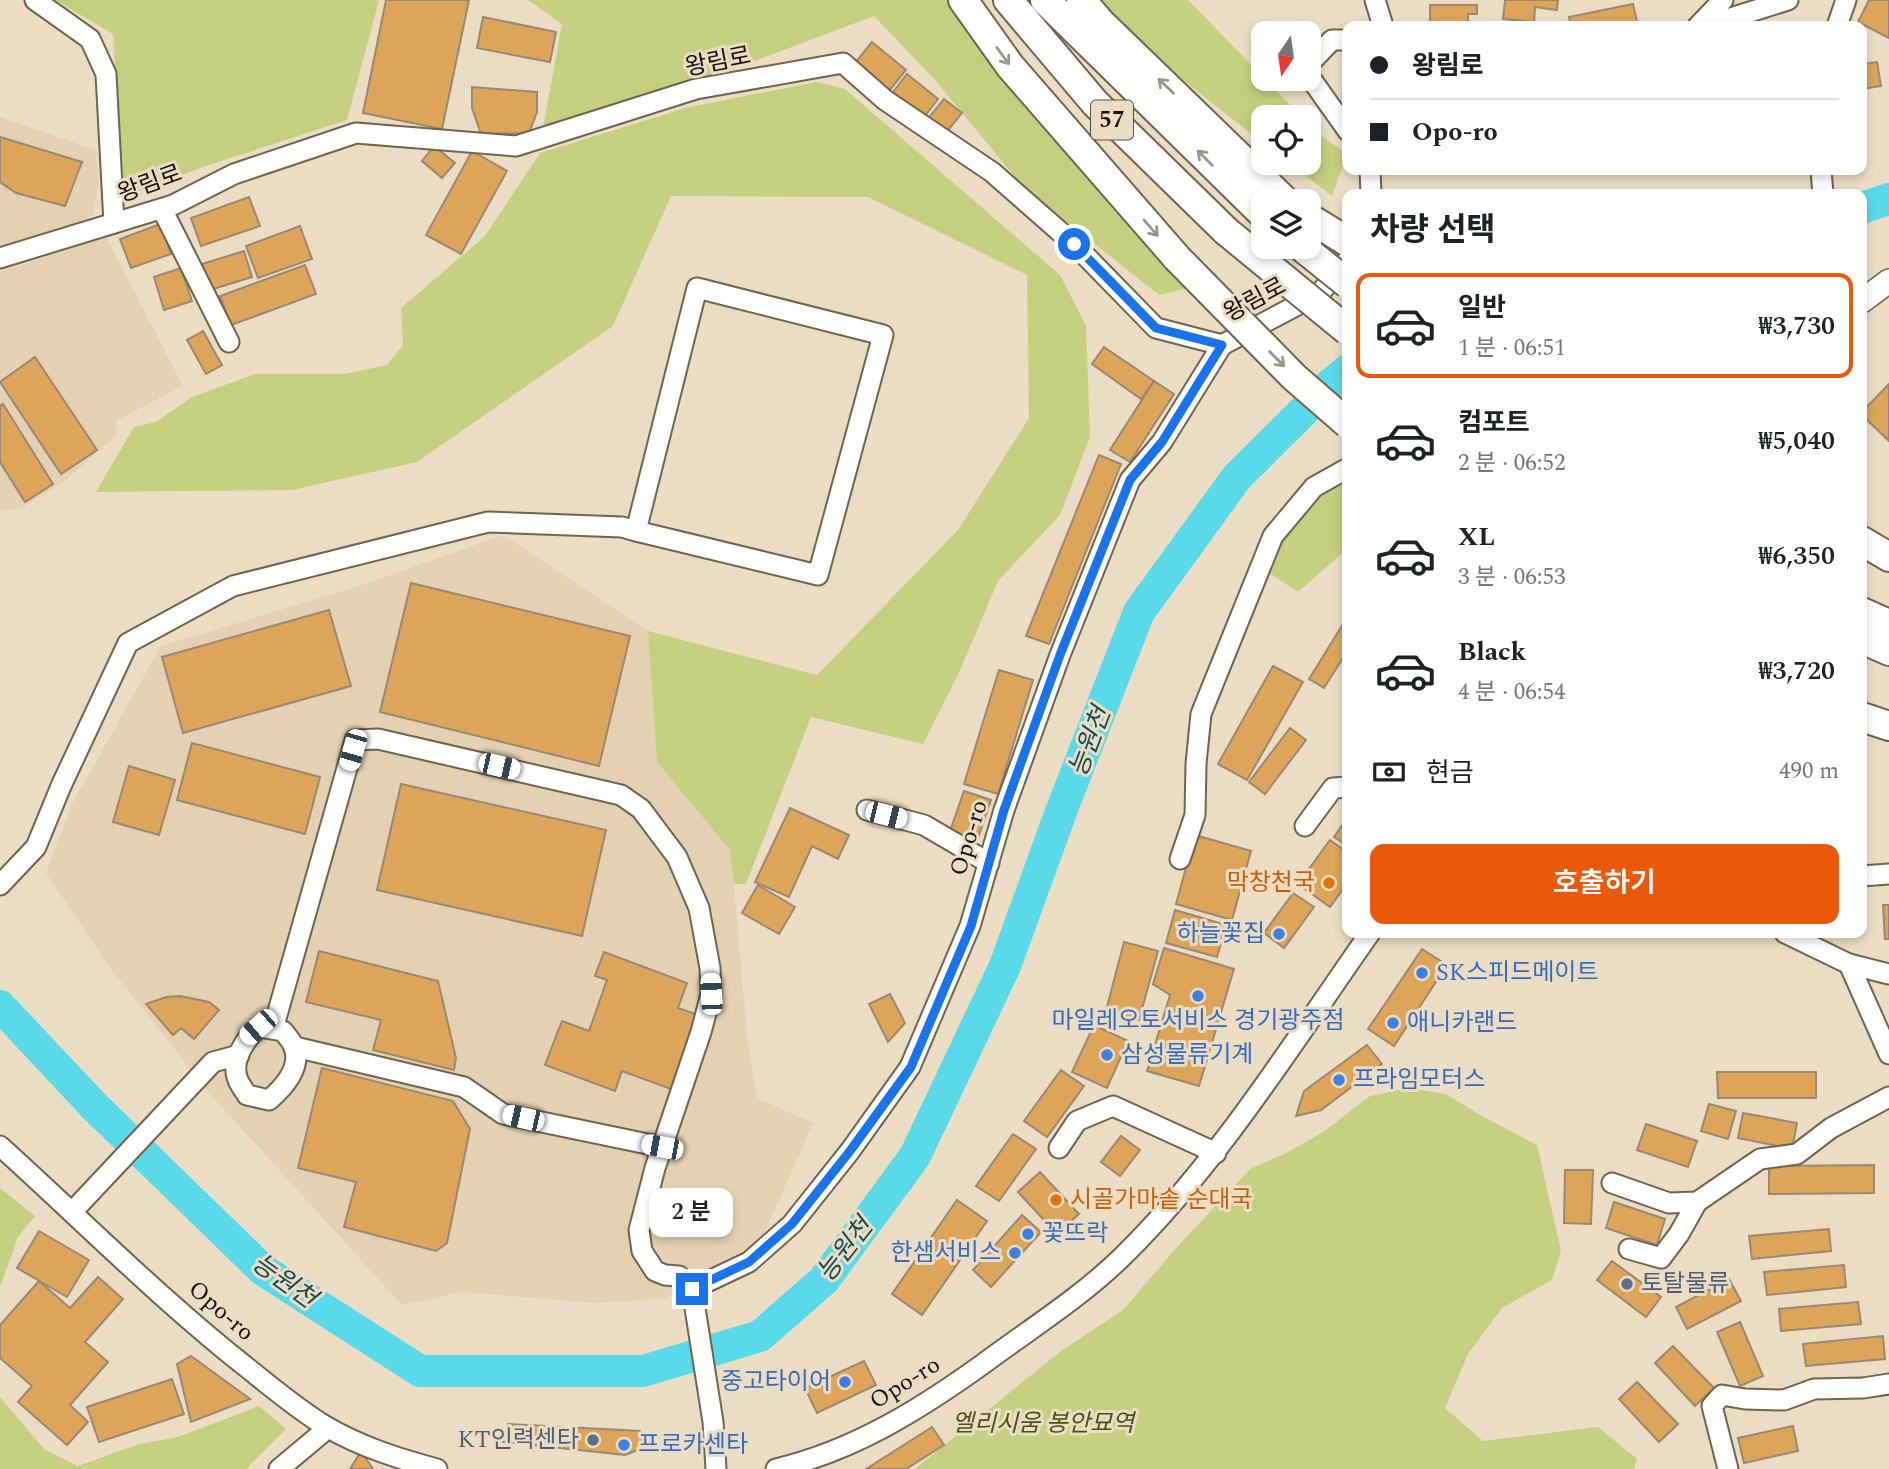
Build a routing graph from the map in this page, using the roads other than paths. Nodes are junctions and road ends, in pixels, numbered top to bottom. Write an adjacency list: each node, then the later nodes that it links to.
1 (35, 0): 21 (street)
2 (963, 0): 33 (highway, one-way to 33, bridge)
3 (1008, 0): 30 (highway, 57, bridge)
4 (1045, 0): 19 (highway, 57, one-way to 4)
5 (1081, 0): 18 (highway, one-way to 5)
6 (1375, 0): 10 (street)
7 (1723, 0): 11 (street)
8 (1788, 0): 12 (street)
9 (1846, 0): 13 (street)
10 (1381, 21)
11 (1703, 21)
12 (1721, 21)
13 (1839, 21)
14 (1342, 40): 15 (street)
15 (1321, 51)
16 (1320, 91): 17 (street)
17 (1342, 123)
18 (1273, 189)
19 (1251, 204)
20 (162, 209): 21 (street, 왕림로); 31 (street); 32 (street, 왕림로)
21 (114, 223): 24 (street, 왕림로)
22 (1321, 225): 23 (highway)
23 (1342, 238)
24 (0, 258)
25 (1317, 259): 27 (highway, bridge)
26 (1342, 267): 32 (street, 왕림로)
27 (1342, 279)
28 (1889, 281): 29 (main road)
29 (1867, 297)
30 (1342, 326)
31 (229, 342)
32 (1222, 345): 48 (street, Opo-ro)
33 (1342, 419)
34 (1342, 471): 47 (street)
35 (636, 531): 35 (street); 51 (street)
36 (1867, 544): 37 (highway)
37 (1889, 557)
38 (1867, 614): 39 (highway)
39 (1889, 624)
40 (1867, 641): 41 (highway)
41 (1889, 651)
42 (1867, 719): 43 (highway)
43 (1889, 726)
44 (1342, 787): 46 (street)
45 (867, 810): 48 (street)
46 (1305, 826)
47 (1180, 859)
48 (989, 863): 69 (street, Opo-ro)
49 (1889, 874): 50 (street)
50 (1867, 876)
51 (0, 885)
52 (1366, 938): 64 (street, Opo-ro)
53 (1795, 938): 54 (street)
54 (1849, 964): 55 (street); 58 (street)
55 (1889, 974)
56 (272, 1029): 57 (street); 59 (street); 62 (street)
57 (295, 1047): 59 (street); 62 (street)
58 (1889, 1054)
59 (239, 1055): 67 (street)
60 (1889, 1097): 66 (street)
61 (0, 1146): 67 (street, Opo-ro)
62 (662, 1147): 69 (street)
63 (1059, 1148): 64 (street)
64 (1216, 1153): 75 (street, Opo-ro)
65 (1612, 1183): 66 (street)
66 (1697, 1202): 68 (street)
67 (72, 1212): 71 (street, Opo-ro)
68 (1629, 1249)
69 (692, 1289): 74 (street)
70 (1889, 1384): 76 (street)
71 (328, 1428): 72 (street); 73 (street, Opo-ro)
72 (279, 1469)
73 (437, 1469)
74 (716, 1469)
75 (776, 1469)
76 (1728, 1469)

